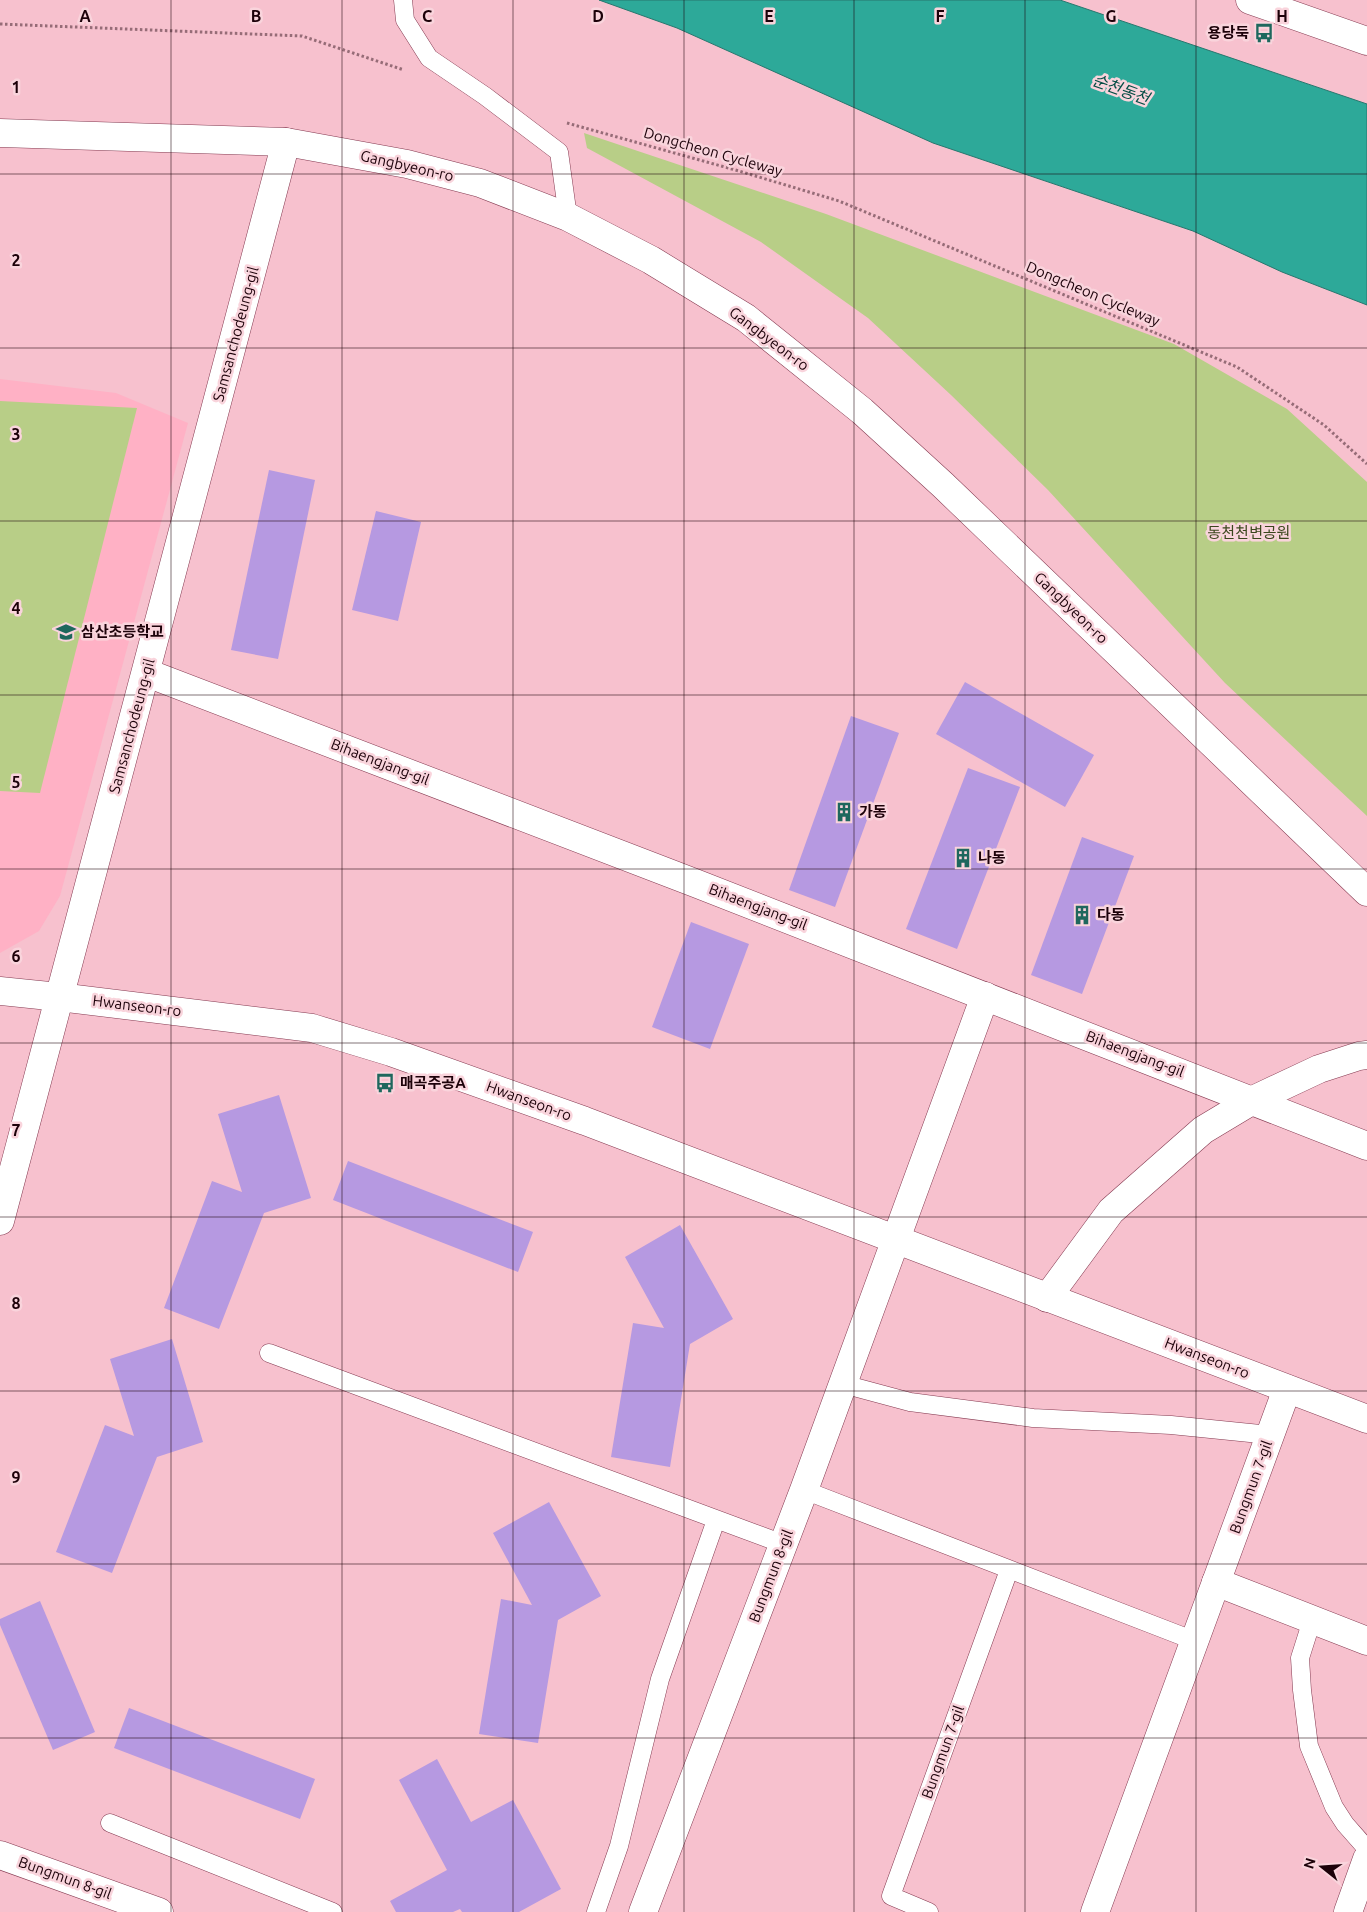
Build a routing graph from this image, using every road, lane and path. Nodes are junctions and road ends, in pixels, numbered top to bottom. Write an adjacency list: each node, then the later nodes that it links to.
1 (403, 0): 9 (lane)
2 (1250, 0): 4 (street)
3 (0, 24): 5 (path)
4 (1367, 41)
5 (412, 72)
6 (561, 121): 10 (path, Dongcheon Cycleway)
7 (0, 133): 8 (street, Gangbyeon-ro)
8 (286, 142): 9 (street, Gangbyeon-ro); 11 (street, Samsanchodeung-gil)
9 (568, 217): 12 (street, Gangbyeon-ro)
10 (1367, 464)
11 (147, 673): 14 (street, Samsanchodeung-gil); 15 (street, Bihaengjang-gil)
12 (1367, 892)
13 (0, 991): 14 (street, Hwanseon-ro)
14 (59, 996): 19 (street, Samsanchodeung-gil); 20 (street, Hwanseon-ro)
15 (985, 996): 17 (street, Bihaengjang-gil); 20 (street)
16 (1367, 1055): 17 (street)
17 (1253, 1100): 18 (street, Bihaengjang-gil); 21 (street)
18 (1367, 1146)
19 (0, 1221)
20 (896, 1240): 21 (street, Hwanseon-ro); 23 (street, Bungmun 8-gil)
21 (1048, 1298): 24 (street, Hwanseon-ro)
22 (269, 1353): 28 (lane)
23 (843, 1384): 26 (lane); 27 (street, Bungmun 8-gil)
24 (1287, 1389): 25 (street, Hwanseon-ro); 26 (street, Bungmun 7-gil)
25 (1367, 1419)
26 (1270, 1435): 31 (street, Bungmun 7-gil)
27 (804, 1490): 29 (street, Bungmun 8-gil); 30 (lane)
28 (716, 1520): 29 (lane); 41 (lane)
29 (783, 1544): 42 (street, Bungmun 8-gil)
30 (1009, 1570): 33 (lane); 43 (lane, Bungmun 7-gil)
31 (1216, 1582): 32 (street); 33 (street, Bungmun 7-gil)
32 (1312, 1620): 34 (street); 36 (lane)
33 (1195, 1641): 44 (street, Bungmun 7-gil)
34 (1367, 1641)
35 (110, 1823): 40 (lane)
36 (1367, 1849)
37 (0, 1855): 39 (street, Bungmun 8-gil)
38 (1367, 1859): 45 (street)
39 (159, 1912)
40 (333, 1912)
41 (596, 1912)
42 (643, 1912)
43 (928, 1912)
44 (1095, 1912)
45 (1348, 1912)

